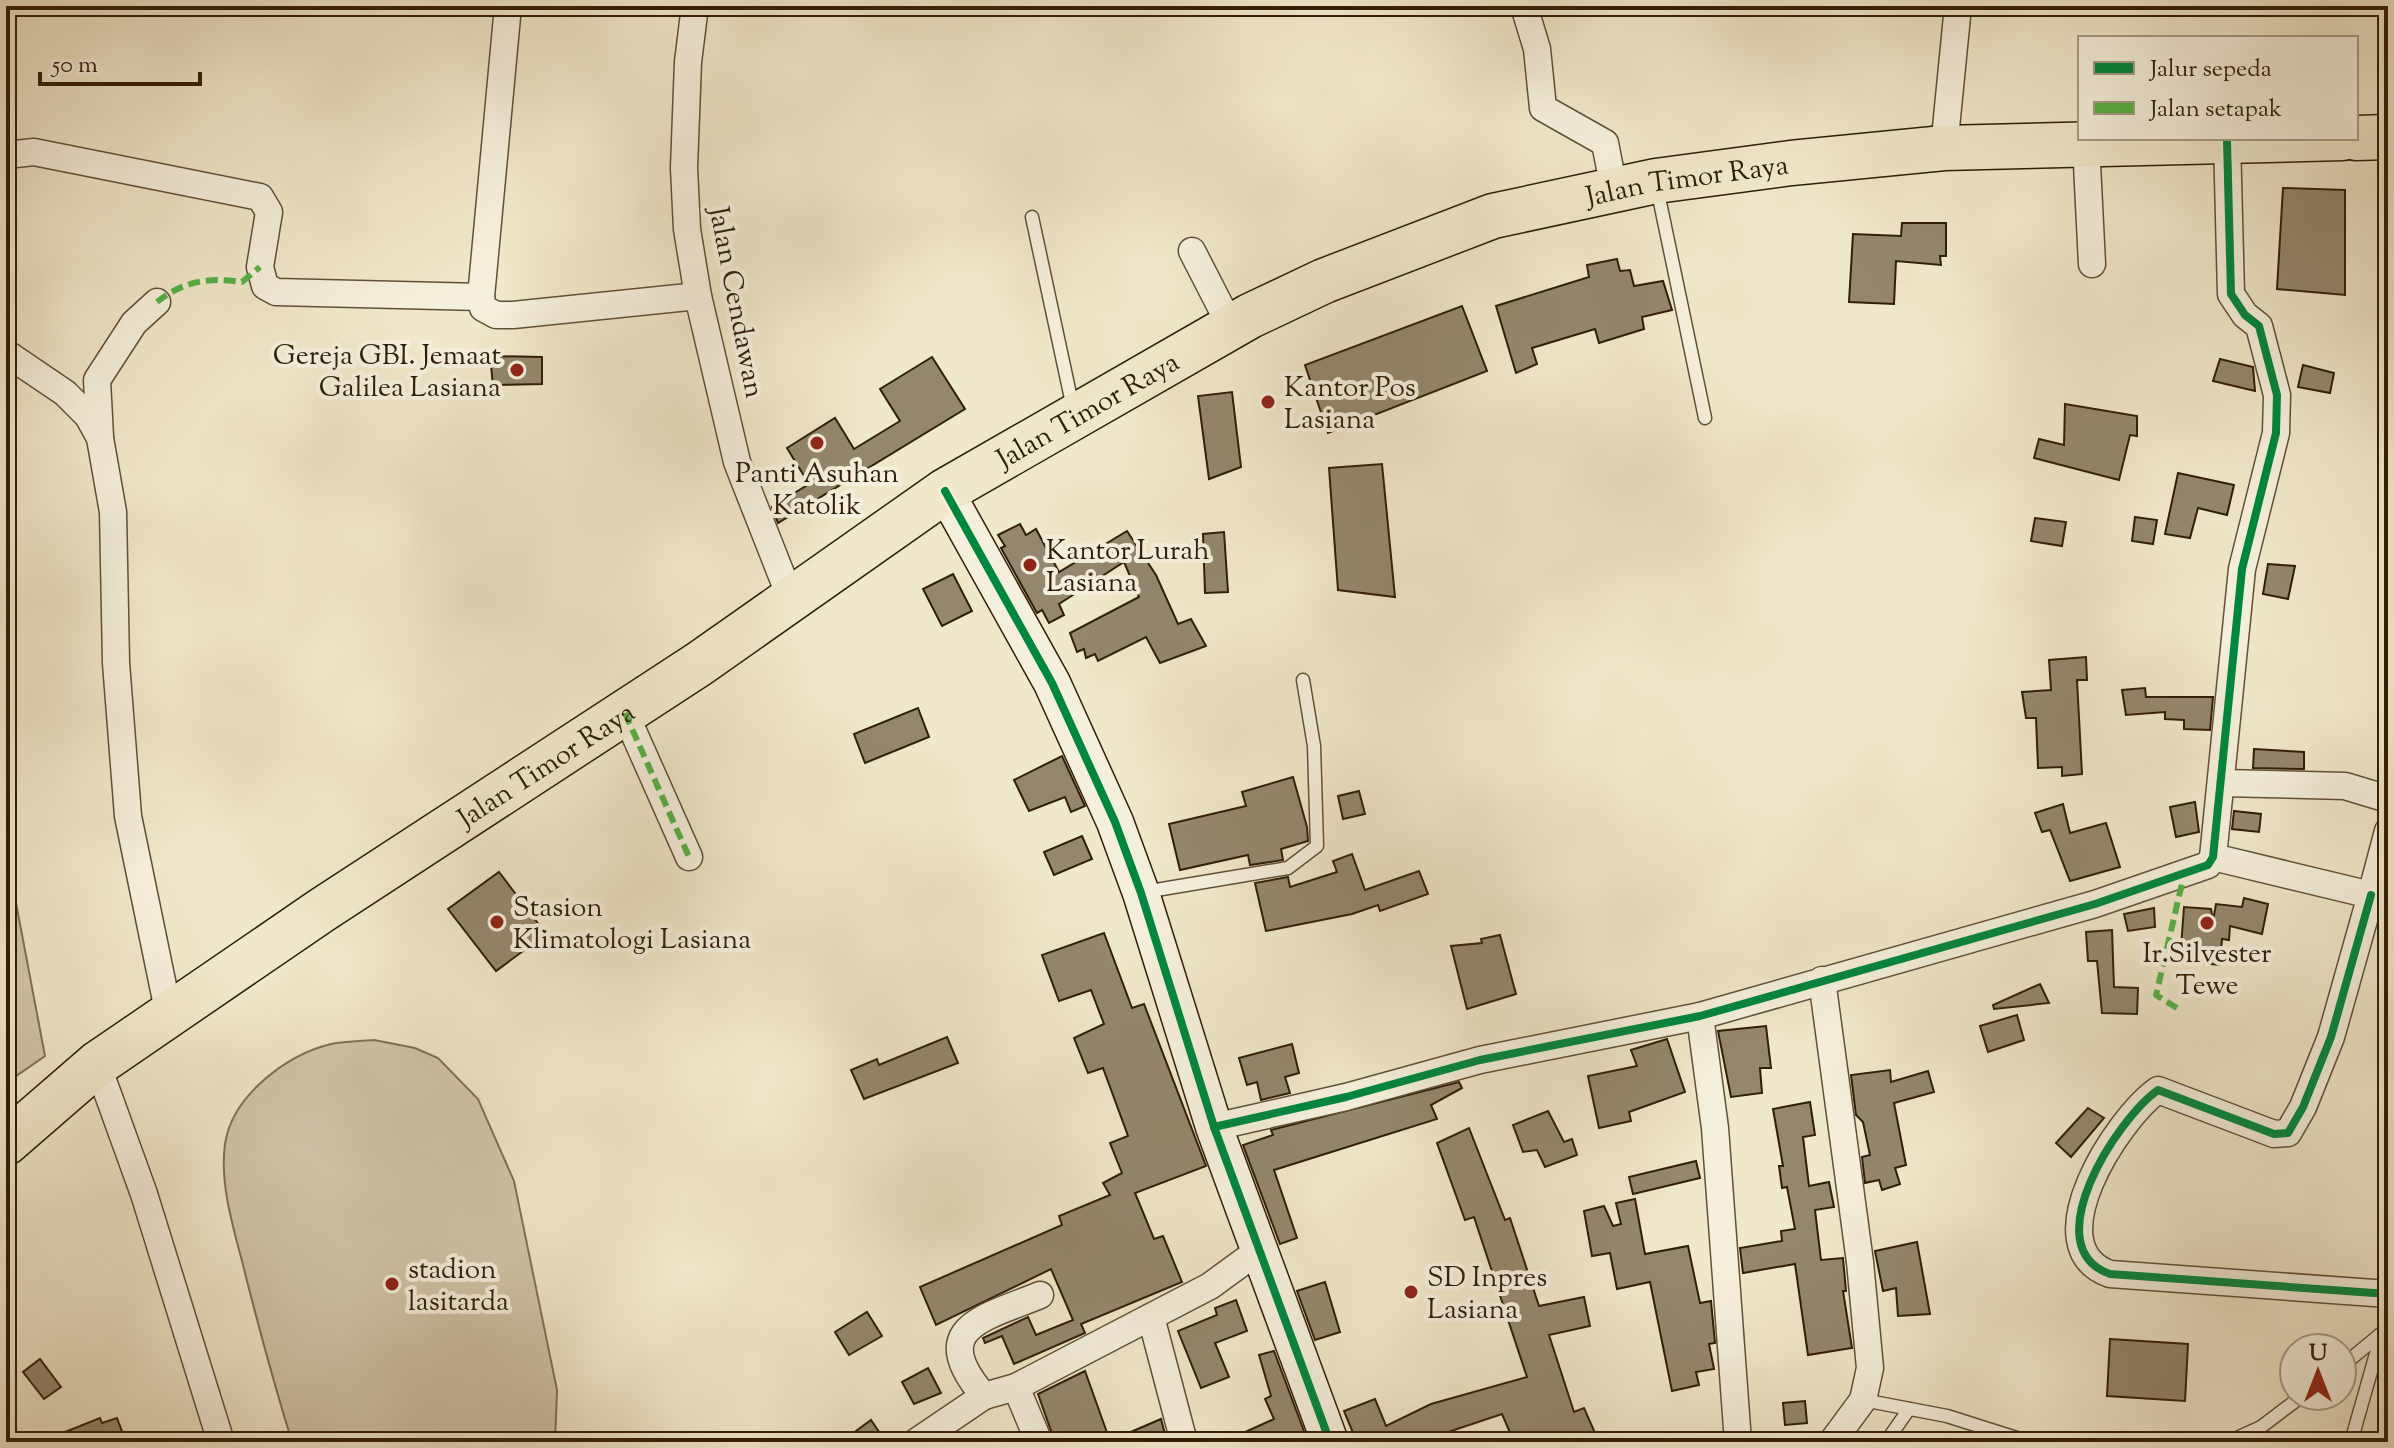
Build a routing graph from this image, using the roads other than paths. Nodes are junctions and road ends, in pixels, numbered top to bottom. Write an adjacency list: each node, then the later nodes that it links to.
1 (508, 6): 16 (street)
2 (695, 6): 15 (street, Jalan Cendawan)
3 (1524, 6): 11 (street)
4 (1958, 6): 9 (street)
5 (2388, 137): 6 (highway)
6 (2358, 138)
7 (2227, 140): 8 (highway, Jalan Timor Raya); 27 (street)
8 (2086, 144): 9 (highway, Jalan Timor Raya); 14 (street)
9 (1944, 148): 11 (highway, Jalan Timor Raya)
10 (6, 155): 16 (street)
11 (1635, 185): 18 (highway, Jalan Timor Raya); 21 (lane)
12 (1032, 217): 20 (lane)
13 (1192, 251): 18 (street)
14 (2092, 264)
15 (698, 296): 16 (street); 24 (street, Jalan Cendawan)
16 (481, 297)
17 (157, 302): 22 (street)
18 (1231, 327): 20 (highway, Jalan Timor Raya)
19 (6, 353): 22 (street)
20 (1074, 415): 23 (highway, Jalan Timor Raya)
21 (1705, 418)
22 (100, 438): 35 (street)
23 (945, 491): 24 (highway, Jalan Timor Raya); 32 (street)
24 (791, 599): 26 (highway, Jalan Timor Raya)
25 (1303, 680): 32 (lane)
26 (625, 713): 30 (street); 35 (highway, Jalan Timor Raya)
27 (2222, 783): 28 (street); 31 (street)
28 (2388, 799)
29 (2388, 831): 33 (street)
30 (689, 857)
31 (2213, 857): 33 (street); 34 (street)
32 (1141, 893): 38 (street)
33 (2371, 895): 41 (street)
34 (1822, 980): 36 (street); 48 (street)
35 (169, 1015): 37 (highway, Jalan Timor Raya)
36 (1700, 1016): 38 (street); 56 (street)
37 (97, 1064): 39 (highway, Jalan Timor Raya); 51 (street)
38 (1214, 1127): 40 (street)
39 (6, 1143)
40 (1258, 1251): 43 (street); 55 (street)
41 (2388, 1294)
42 (1040, 1295): 47 (street)
43 (1151, 1317): 46 (street); 54 (street)
44 (2384, 1332): 45 (lane); 61 (lane)
45 (2358, 1353)
46 (1016, 1387): 47 (street); 53 (street)
47 (984, 1396): 52 (street)
48 (1863, 1400): 49 (lane); 57 (street)
49 (1909, 1409): 58 (lane); 59 (lane)
50 (2281, 1412): 60 (lane)
51 (221, 1442)
52 (916, 1442)
53 (1039, 1442)
54 (1184, 1442)
55 (1330, 1442)
56 (1738, 1442)
57 (1832, 1442)
58 (1886, 1442)
59 (2029, 1442)
60 (2228, 1442)
61 (2351, 1442)

